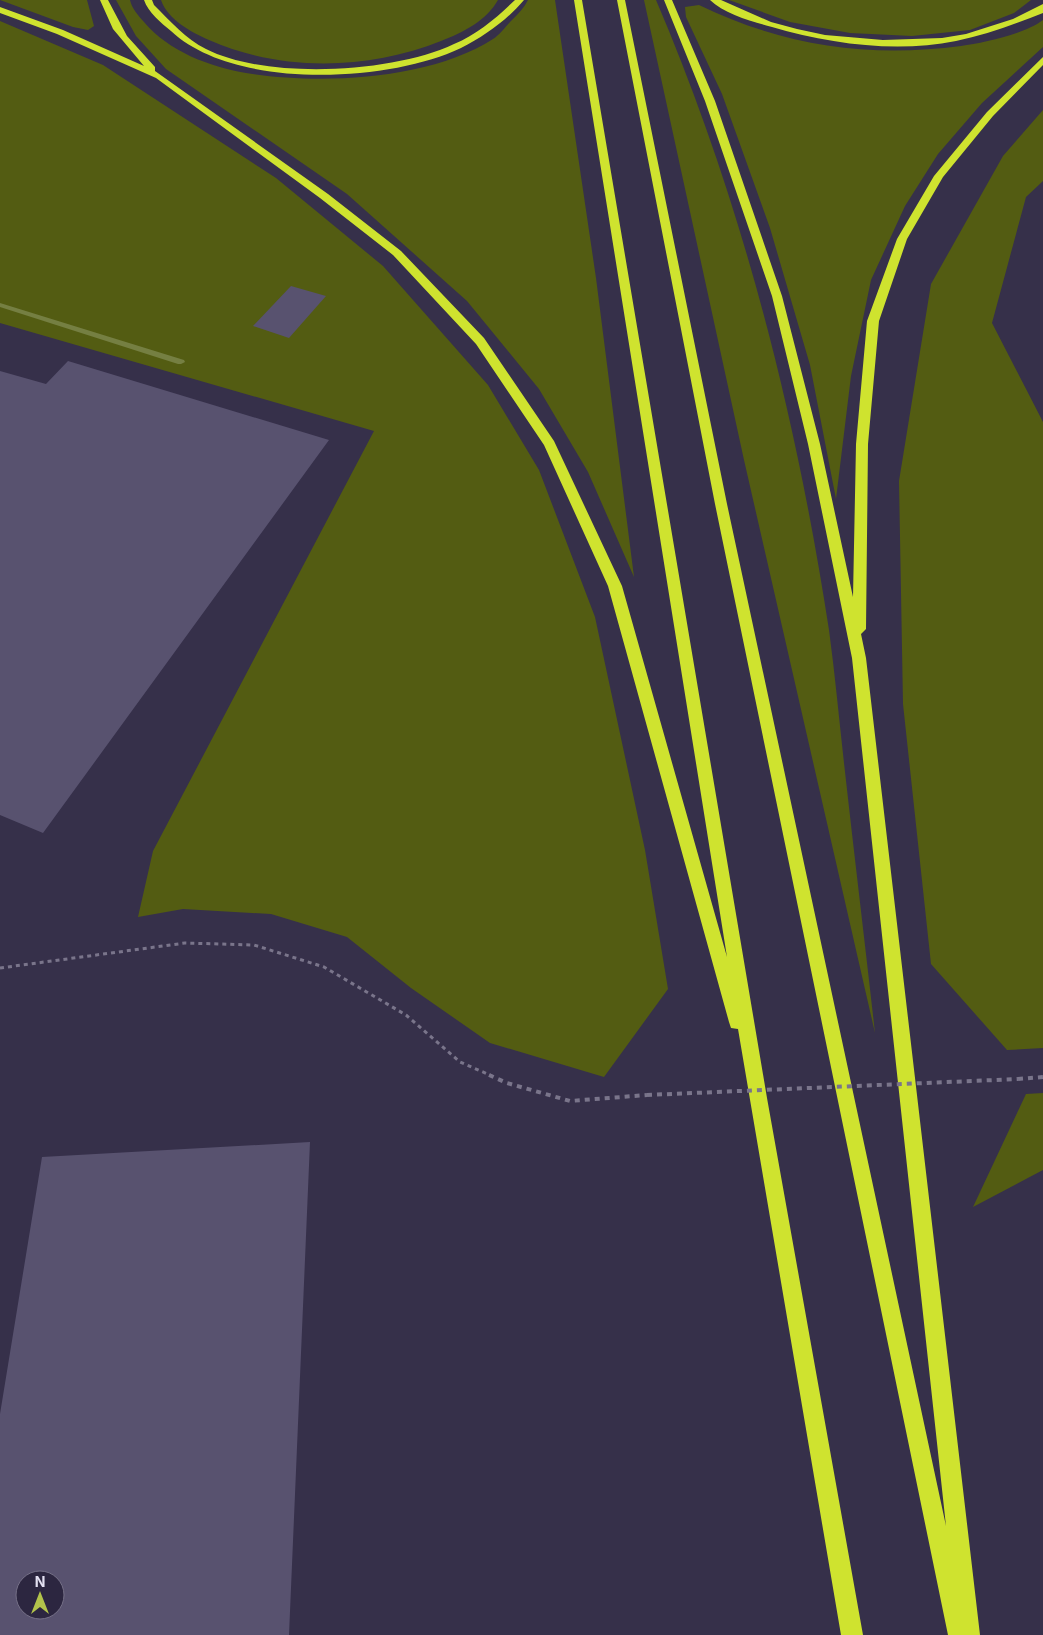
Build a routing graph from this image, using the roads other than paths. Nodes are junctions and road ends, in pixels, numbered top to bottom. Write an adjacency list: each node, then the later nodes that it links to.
1 (104, 0): 11 (highway)
2 (148, 0): 3 (highway)
3 (520, 0)
4 (578, 0): 15 (highway)
5 (621, 0): 17 (highway)
6 (668, 0): 14 (highway)
7 (714, 0): 8 (highway)
8 (1043, 7)
9 (0, 10): 11 (highway)
10 (1043, 60): 14 (highway)
11 (159, 76): 15 (highway)
12 (0, 305): 13 (lane)
13 (181, 362)
14 (859, 658): 18 (highway)
15 (758, 1098): 16 (highway)
16 (852, 1635)
17 (960, 1635)
18 (969, 1635)

